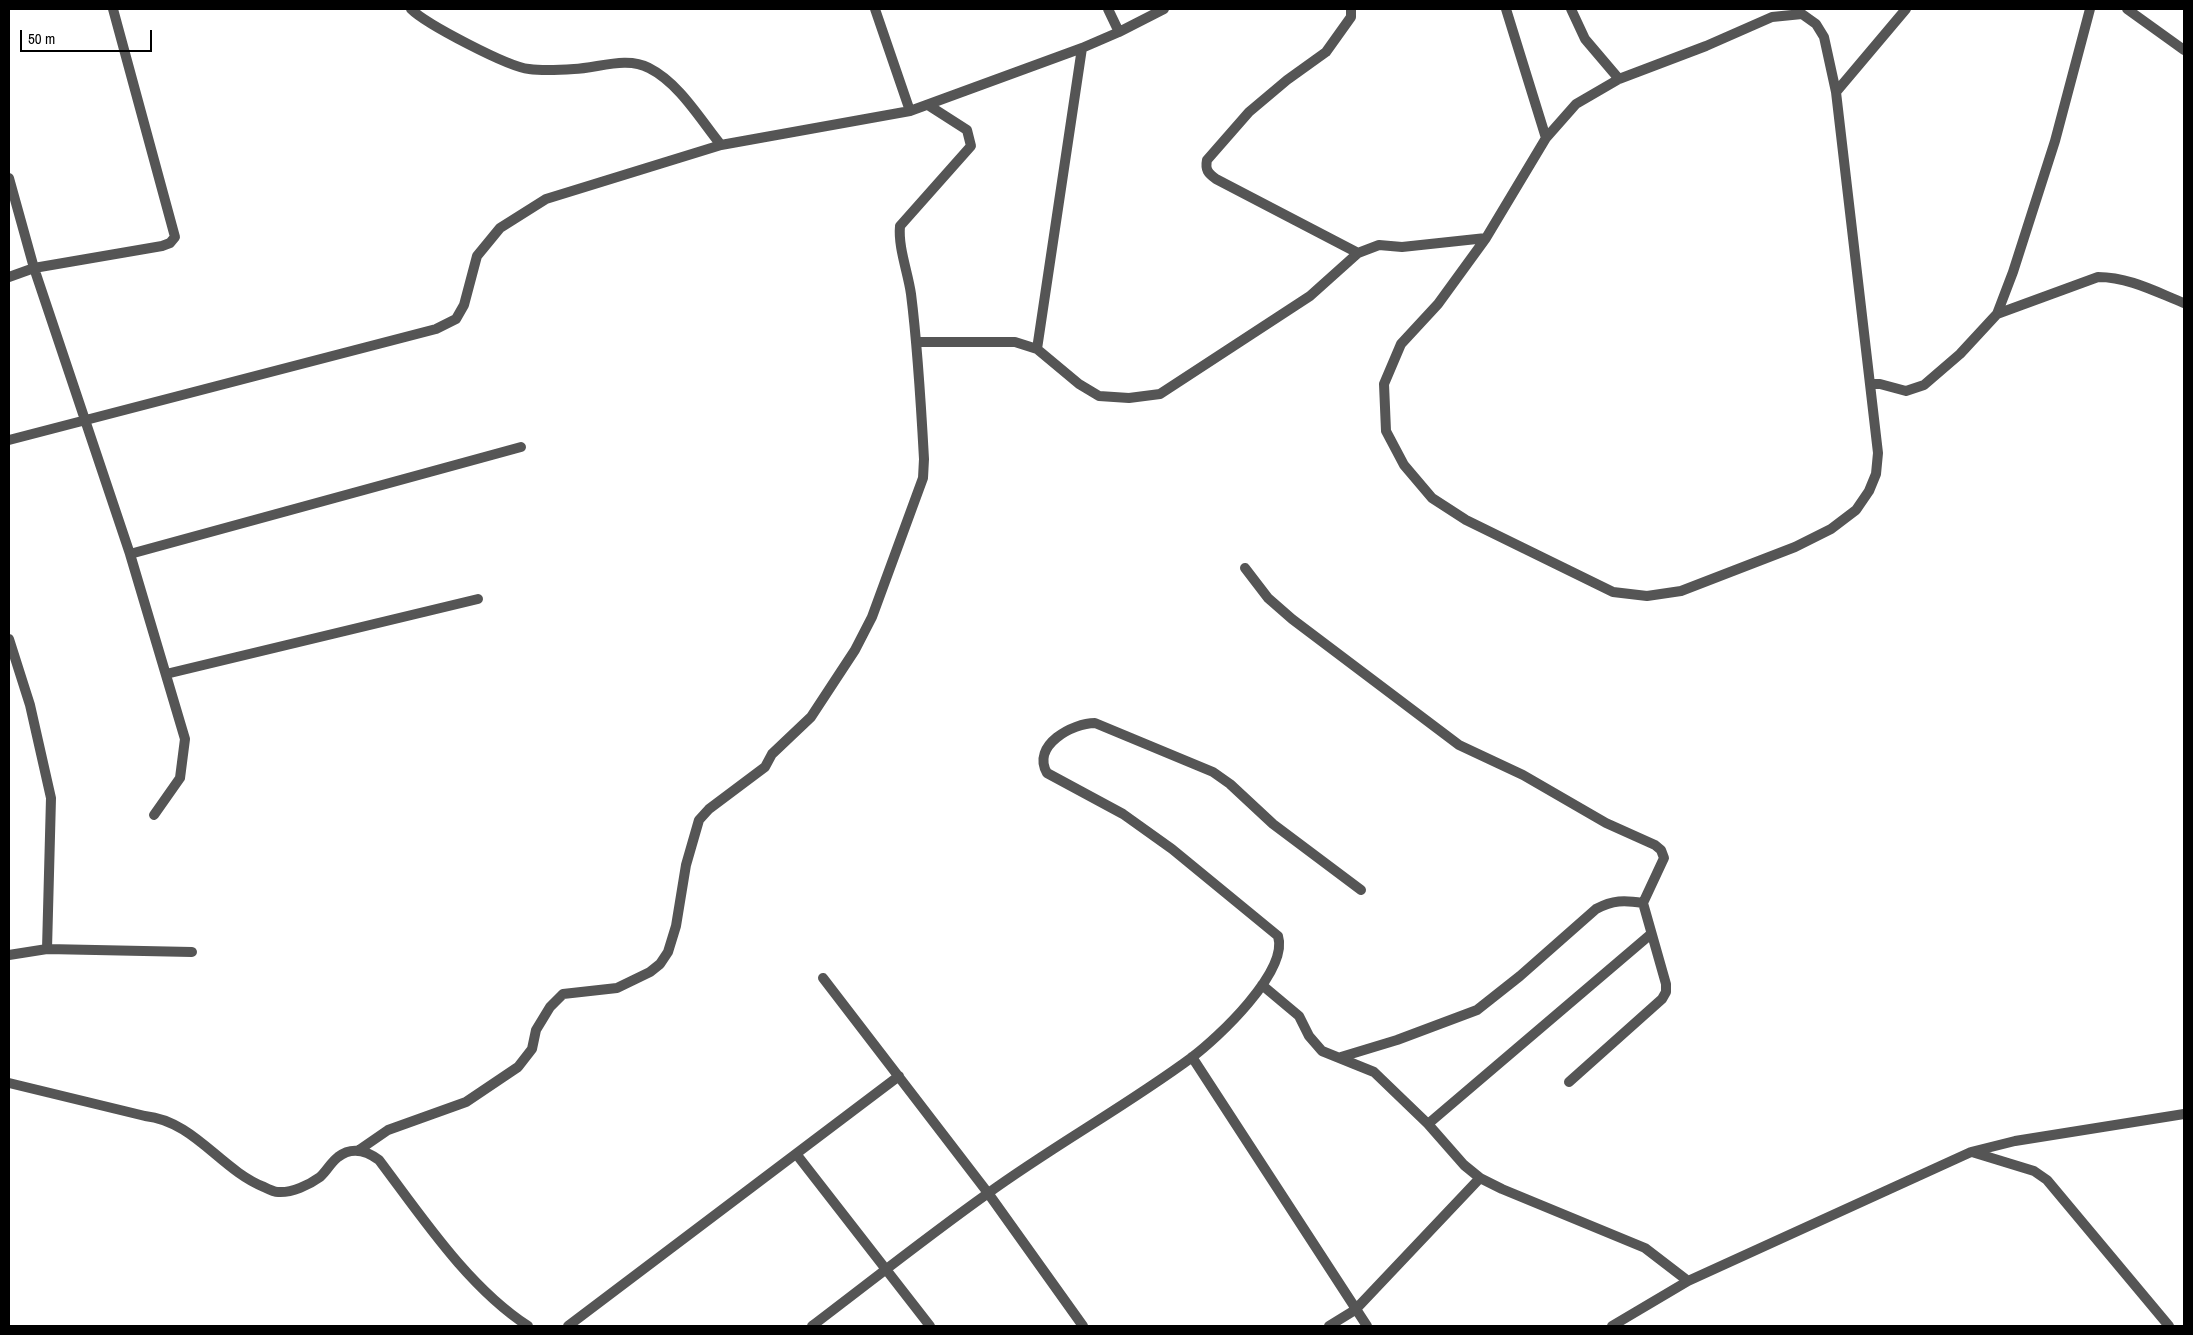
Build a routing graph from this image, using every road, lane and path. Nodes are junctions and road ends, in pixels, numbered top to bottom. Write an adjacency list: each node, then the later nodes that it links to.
1 (112, 9): 24 (street)
2 (411, 9): 20 (street)
3 (875, 9): 18 (street)
4 (1108, 9): 12 (street)
5 (1164, 9): 12 (street)
6 (1351, 9): 23 (street)
7 (1506, 9): 19 (street)
8 (1571, 9): 15 (street)
9 (1906, 9): 16 (street)
10 (2090, 9): 27 (street)
11 (2128, 9): 14 (street)
12 (1119, 32): 13 (street)
13 (1082, 48): 17 (street); 29 (street)
14 (2184, 50)
15 (1619, 80): 16 (street); 19 (street)
16 (1836, 92): 30 (street)
17 (928, 105): 18 (street); 28 (street)
18 (910, 111): 20 (street)
19 (1546, 138): 22 (street)
20 (721, 145): 31 (street)
21 (9, 178): 24 (street)
22 (1486, 238): 23 (street); 30 (street)
23 (1358, 253): 29 (street)
24 (34, 268): 25 (street); 31 (street)
25 (9, 277)
26 (2184, 303): 27 (street)
27 (1997, 314): 30 (street)
28 (917, 342): 29 (street); 55 (street)
29 (1037, 349)
30 (1870, 384)
31 (83, 420): 32 (street); 34 (street)
32 (9, 440)
33 (521, 447): 34 (street)
34 (130, 554): 38 (street)
35 (1245, 568): 41 (street)
36 (478, 599): 38 (street)
37 (9, 639): 43 (street)
38 (166, 674): 39 (street)
39 (154, 815)
40 (1361, 890): 47 (street)
41 (1643, 903): 42 (street); 49 (street)
42 (1651, 934): 51 (street); 54 (street)
43 (47, 949): 44 (street); 45 (street)
44 (192, 952)
45 (9, 955)
46 (824, 978): 50 (street)
47 (1262, 985): 48 (street); 49 (street)
48 (1192, 1057): 59 (street); 62 (street)
49 (1341, 1057): 54 (street)
50 (899, 1076): 57 (street); 59 (street)
51 (1569, 1082)
52 (9, 1083): 55 (street)
53 (2184, 1114): 56 (street)
54 (1428, 1124): 58 (street)
55 (359, 1150): 63 (street)
56 (1971, 1152): 61 (street); 71 (street)
57 (797, 1154): 60 (street); 64 (street)
58 (1480, 1178): 61 (street); 62 (street)
59 (988, 1193): 60 (street); 67 (street)
60 (886, 1269): 65 (street); 66 (street)
61 (1688, 1281): 70 (street)
62 (1355, 1310): 68 (street); 69 (street)
63 (528, 1326)
64 (568, 1326)
65 (812, 1326)
66 (930, 1326)
67 (1083, 1326)
68 (1329, 1326)
69 (1367, 1326)
70 (1612, 1326)
71 (2170, 1326)

